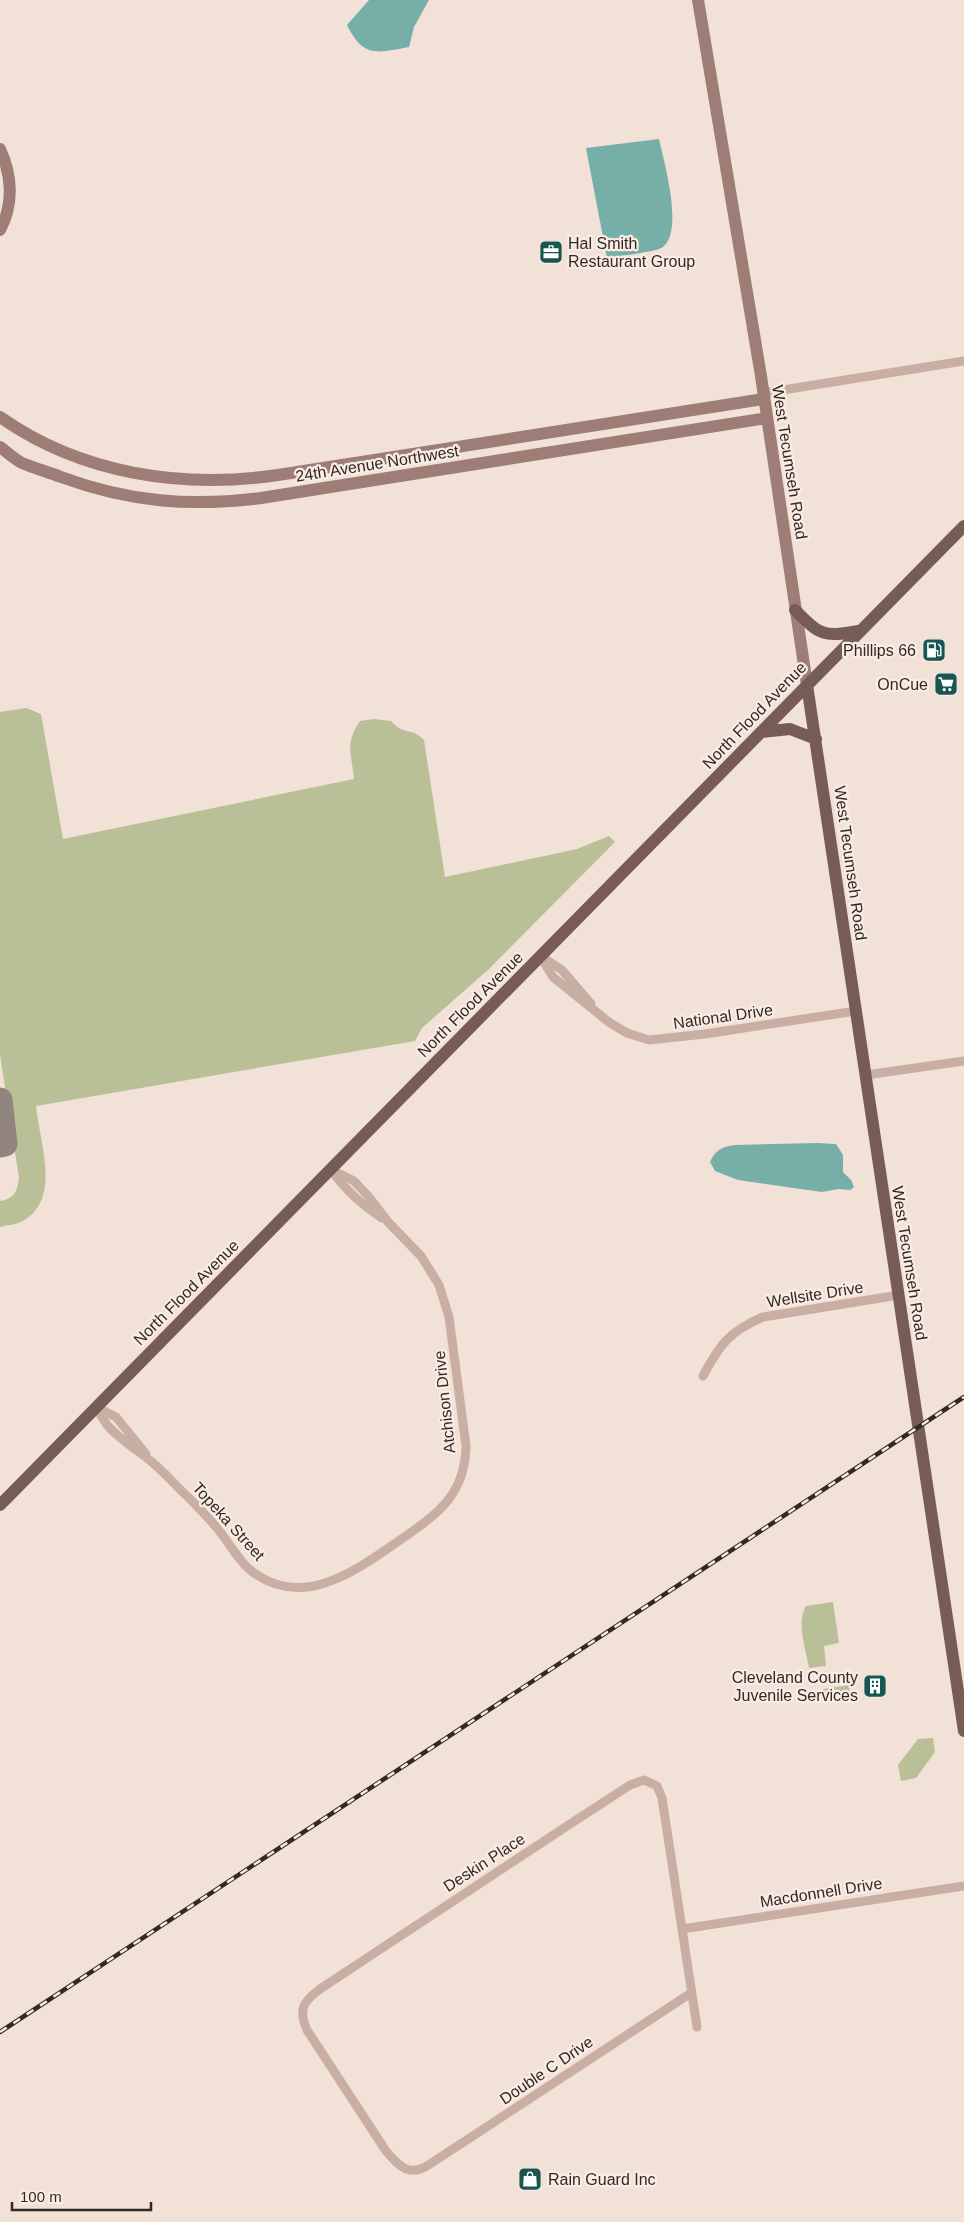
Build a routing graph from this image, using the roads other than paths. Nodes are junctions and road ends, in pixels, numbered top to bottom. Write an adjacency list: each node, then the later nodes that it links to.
1 (698, 0): 5 (main road, West Tecumseh Road)
2 (0, 149): 3 (main road)
3 (0, 230)
4 (964, 361): 5 (street, 24th Avenue Northwest)
5 (764, 396): 6 (main road, 24th Avenue Northwest); 7 (main road, West Tecumseh Road)
6 (0, 417)
7 (767, 418): 8 (main road, 24th Avenue Northwest); 10 (main road, West Tecumseh Road)
8 (0, 447)
9 (964, 526): 11 (main road, North Flood Avenue)
10 (796, 610): 11 (main road); 12 (main road, West Tecumseh Road)
11 (859, 631): 12 (main road, North Flood Avenue)
12 (807, 685): 13 (main road, North Flood Avenue); 14 (main road, West Tecumseh Road)
13 (761, 732): 14 (main road); 15 (main road, North Flood Avenue)
14 (816, 739): 16 (main road, West Tecumseh Road)
15 (540, 956): 16 (street, National Drive); 19 (main road, North Flood Avenue)
16 (856, 1011): 18 (main road, West Tecumseh Road)
17 (964, 1061): 18 (street)
18 (866, 1075): 20 (main road, West Tecumseh Road)
19 (330, 1169): 22 (main road, North Flood Avenue); 24 (street, Atchison Drive)
20 (899, 1295): 21 (street, Wellsite Drive); 25 (main road, West Tecumseh Road)
21 (703, 1376)
22 (96, 1407): 23 (main road, North Flood Avenue); 24 (street, Topeka Street)
23 (0, 1504)
24 (374, 1556)
25 (964, 1731)
26 (964, 1886): 27 (street, Macdonnell Drive)
27 (682, 1929): 28 (street, Deskin Place); 30 (street, Deskin Place)
28 (692, 1992): 29 (street, Deskin Place); 30 (street, Double C Drive)
29 (697, 2027)
30 (416, 2170)

